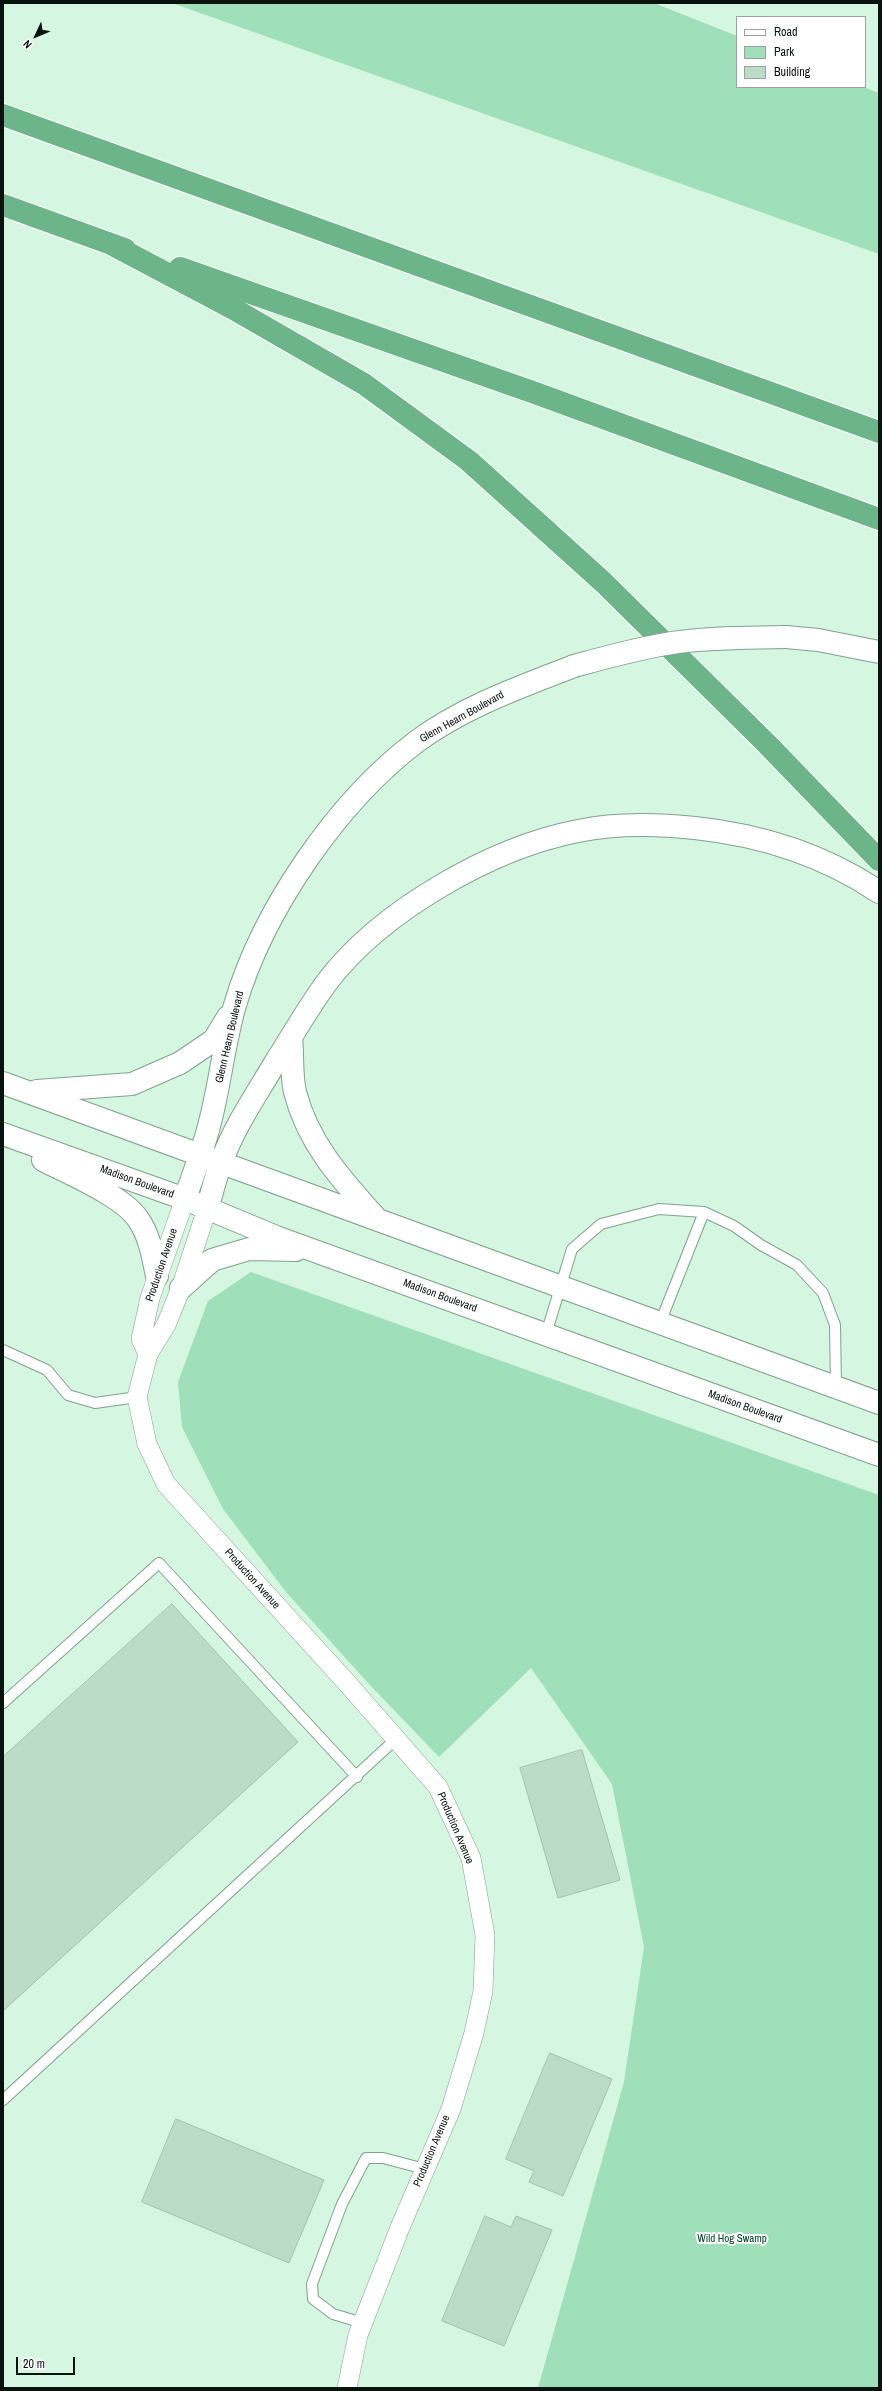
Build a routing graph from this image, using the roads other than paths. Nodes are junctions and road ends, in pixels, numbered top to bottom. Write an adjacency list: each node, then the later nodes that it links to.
1 (3, 115): 4 (highway)
2 (3, 205): 3 (highway)
3 (111, 244): 5 (highway); 7 (highway)
4 (879, 432)
5 (879, 519)
6 (879, 652): 9 (main road, Glenn Hearn Boulevard, bridge)
7 (879, 860)
8 (879, 892): 10 (main road)
9 (235, 1006): 12 (main road); 15 (main road, Glenn Hearn Boulevard)
10 (291, 1037): 16 (main road); 20 (main road)
11 (3, 1083): 12 (main road)
12 (26, 1092): 15 (main road)
13 (3, 1134): 17 (main road, Madison Boulevard)
14 (3, 1138): 22 (main road)
15 (200, 1155): 16 (main road); 17 (main road, Glenn Hearn Boulevard)
16 (221, 1163): 18 (main road); 20 (main road)
17 (185, 1199): 18 (main road, Madison Boulevard); 22 (street, Production Avenue)
18 (207, 1209): 21 (main road, Madison Boulevard); 24 (street, Production Avenue)
19 (704, 1212): 23 (lane); 25 (lane); 29 (lane)
20 (377, 1220): 23 (main road)
21 (314, 1250): 24 (main road); 26 (main road, Madison Boulevard)
22 (157, 1276): 28 (street, Production Avenue)
23 (559, 1286): 25 (main road); 26 (lane)
24 (181, 1288): 28 (street, Production Avenue)
25 (660, 1323): 29 (main road)
26 (546, 1334): 32 (main road, Madison Boulevard)
27 (3, 1350): 30 (lane)
28 (148, 1354): 30 (street, Production Avenue)
29 (836, 1387): 31 (main road)
30 (137, 1397): 34 (street, Production Avenue)
31 (879, 1403)
32 (879, 1455)
33 (3, 1703): 35 (lane)
34 (396, 1739): 35 (lane); 37 (street, Production Avenue)
35 (357, 1777): 36 (lane)
36 (3, 2100)
37 (425, 2169): 38 (street, Production Avenue); 38 (lane)
38 (363, 2323): 39 (street, Production Avenue)
39 (347, 2388)

